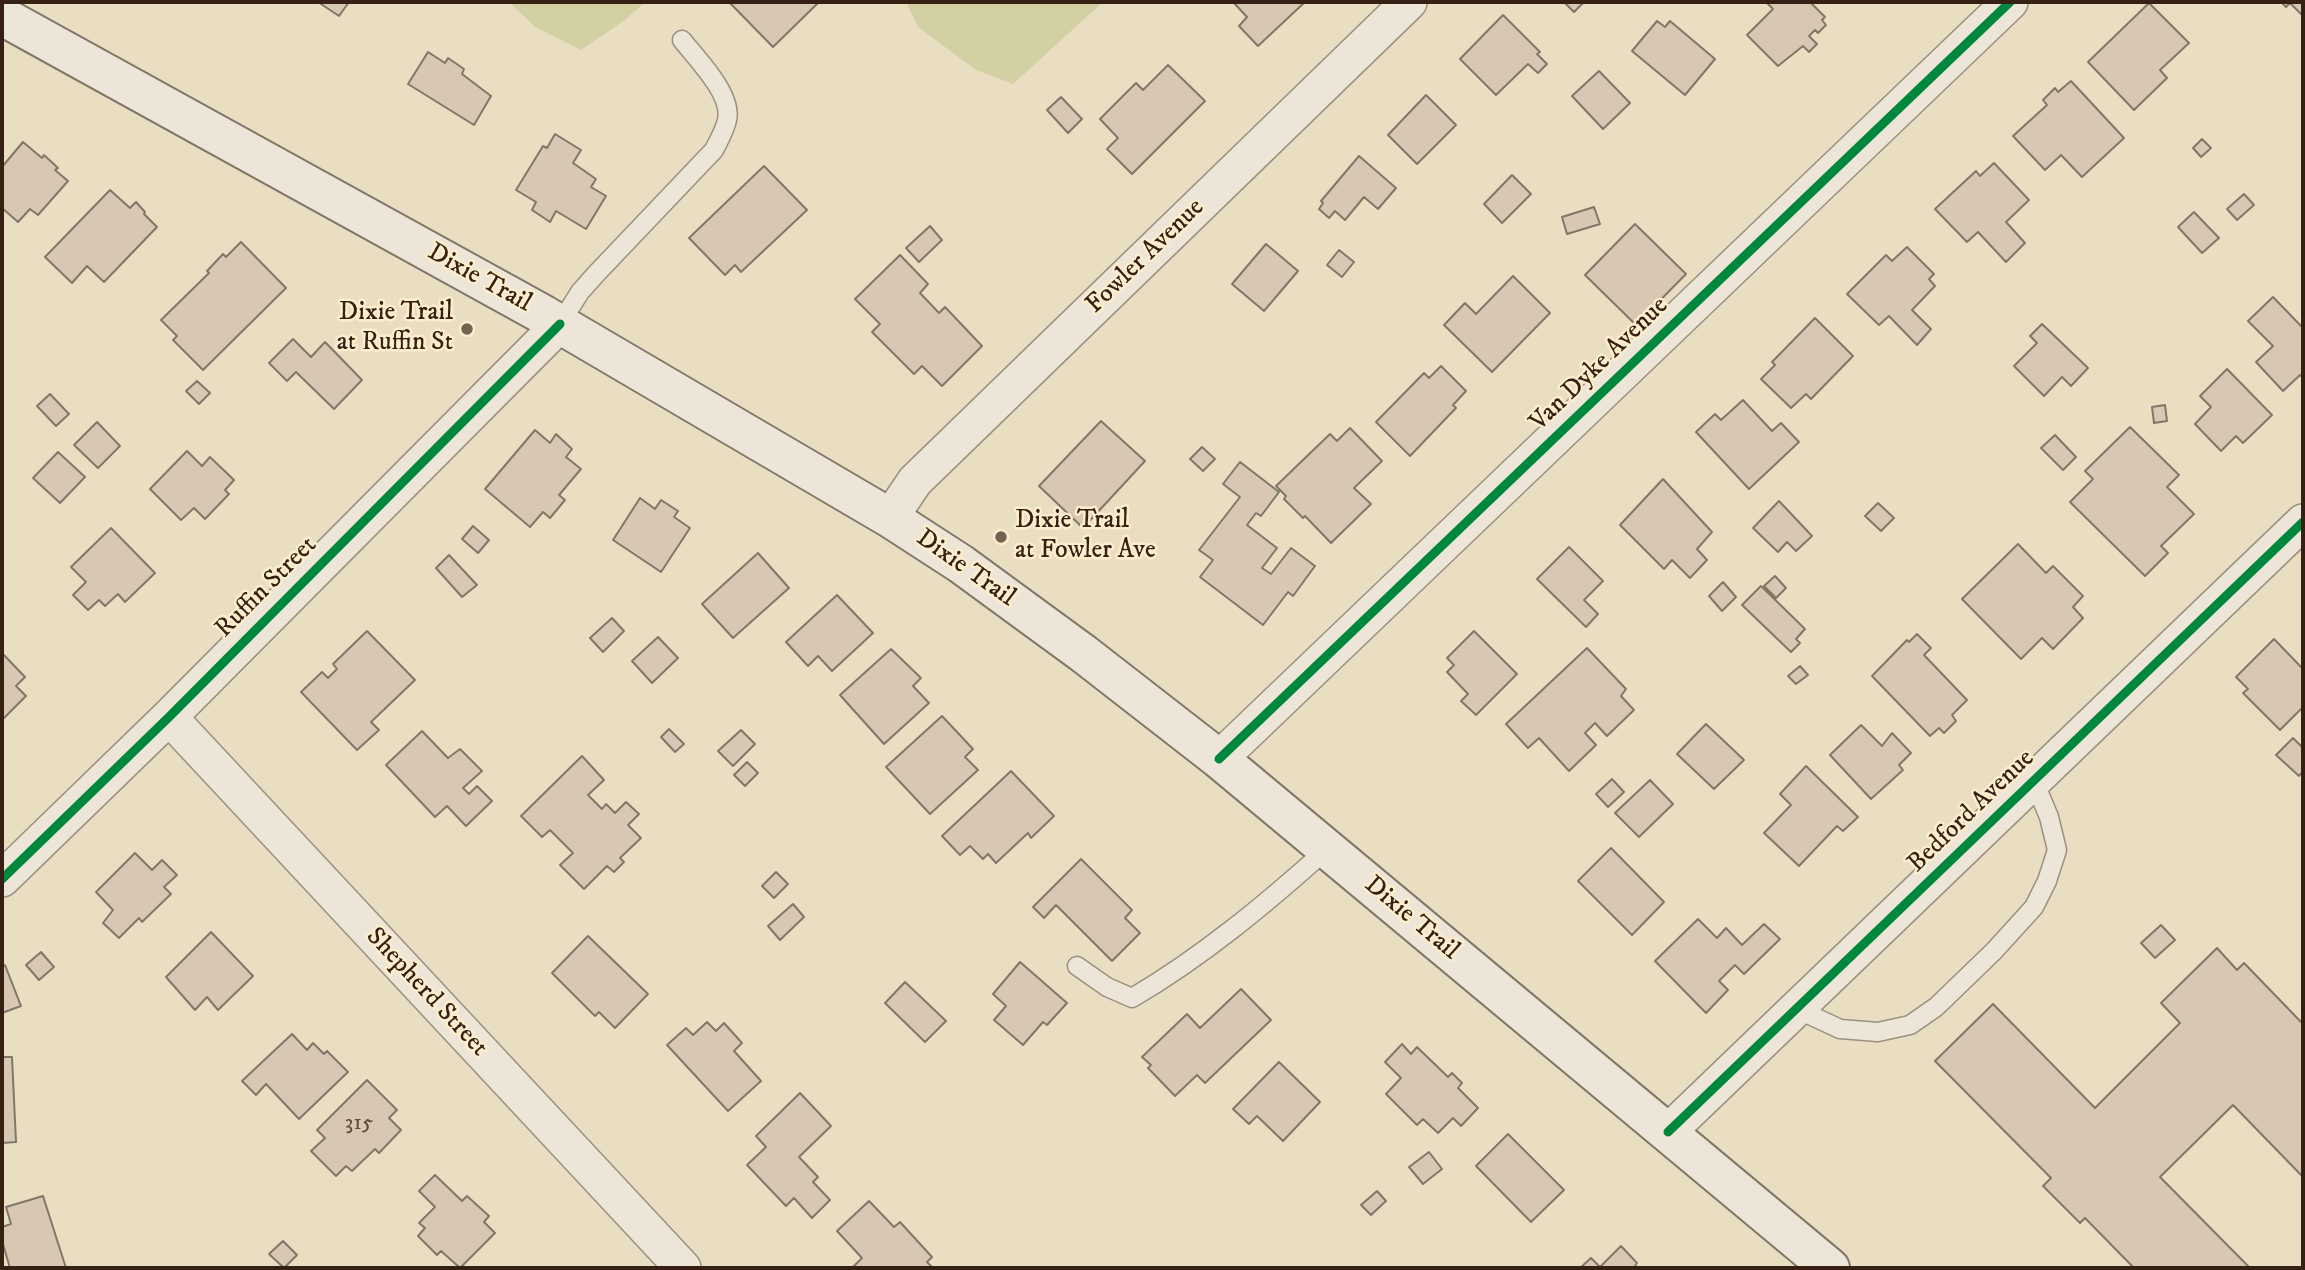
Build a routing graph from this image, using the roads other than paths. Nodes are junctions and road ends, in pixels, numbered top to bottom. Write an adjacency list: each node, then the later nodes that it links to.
1 (1409, 2): 6 (street, Fowler Avenue)
2 (2010, 2): 9 (street, Van Dyke Avenue)
3 (2, 16): 5 (main road, Dixie Trail)
4 (682, 40): 5 (lane)
5 (560, 324): 6 (main road, Dixie Trail); 8 (street, Ruffin Street)
6 (890, 518): 9 (main road, Dixie Trail)
7 (2303, 522): 10 (street, Bedford Avenue)
8 (169, 717): 12 (street, Ruffin Street); 16 (street, Shepherd Street)
9 (1219, 759): 11 (main road, Dixie Trail)
10 (2034, 781): 14 (street, Bedford Avenue); 14 (lane)
11 (1326, 849): 13 (lane); 15 (main road, Dixie Trail)
12 (2, 879)
13 (1077, 965)
14 (1797, 1009): 15 (street, Bedford Avenue)
15 (1668, 1132): 17 (main road, Dixie Trail)
16 (682, 1268)
17 (1830, 1268)

